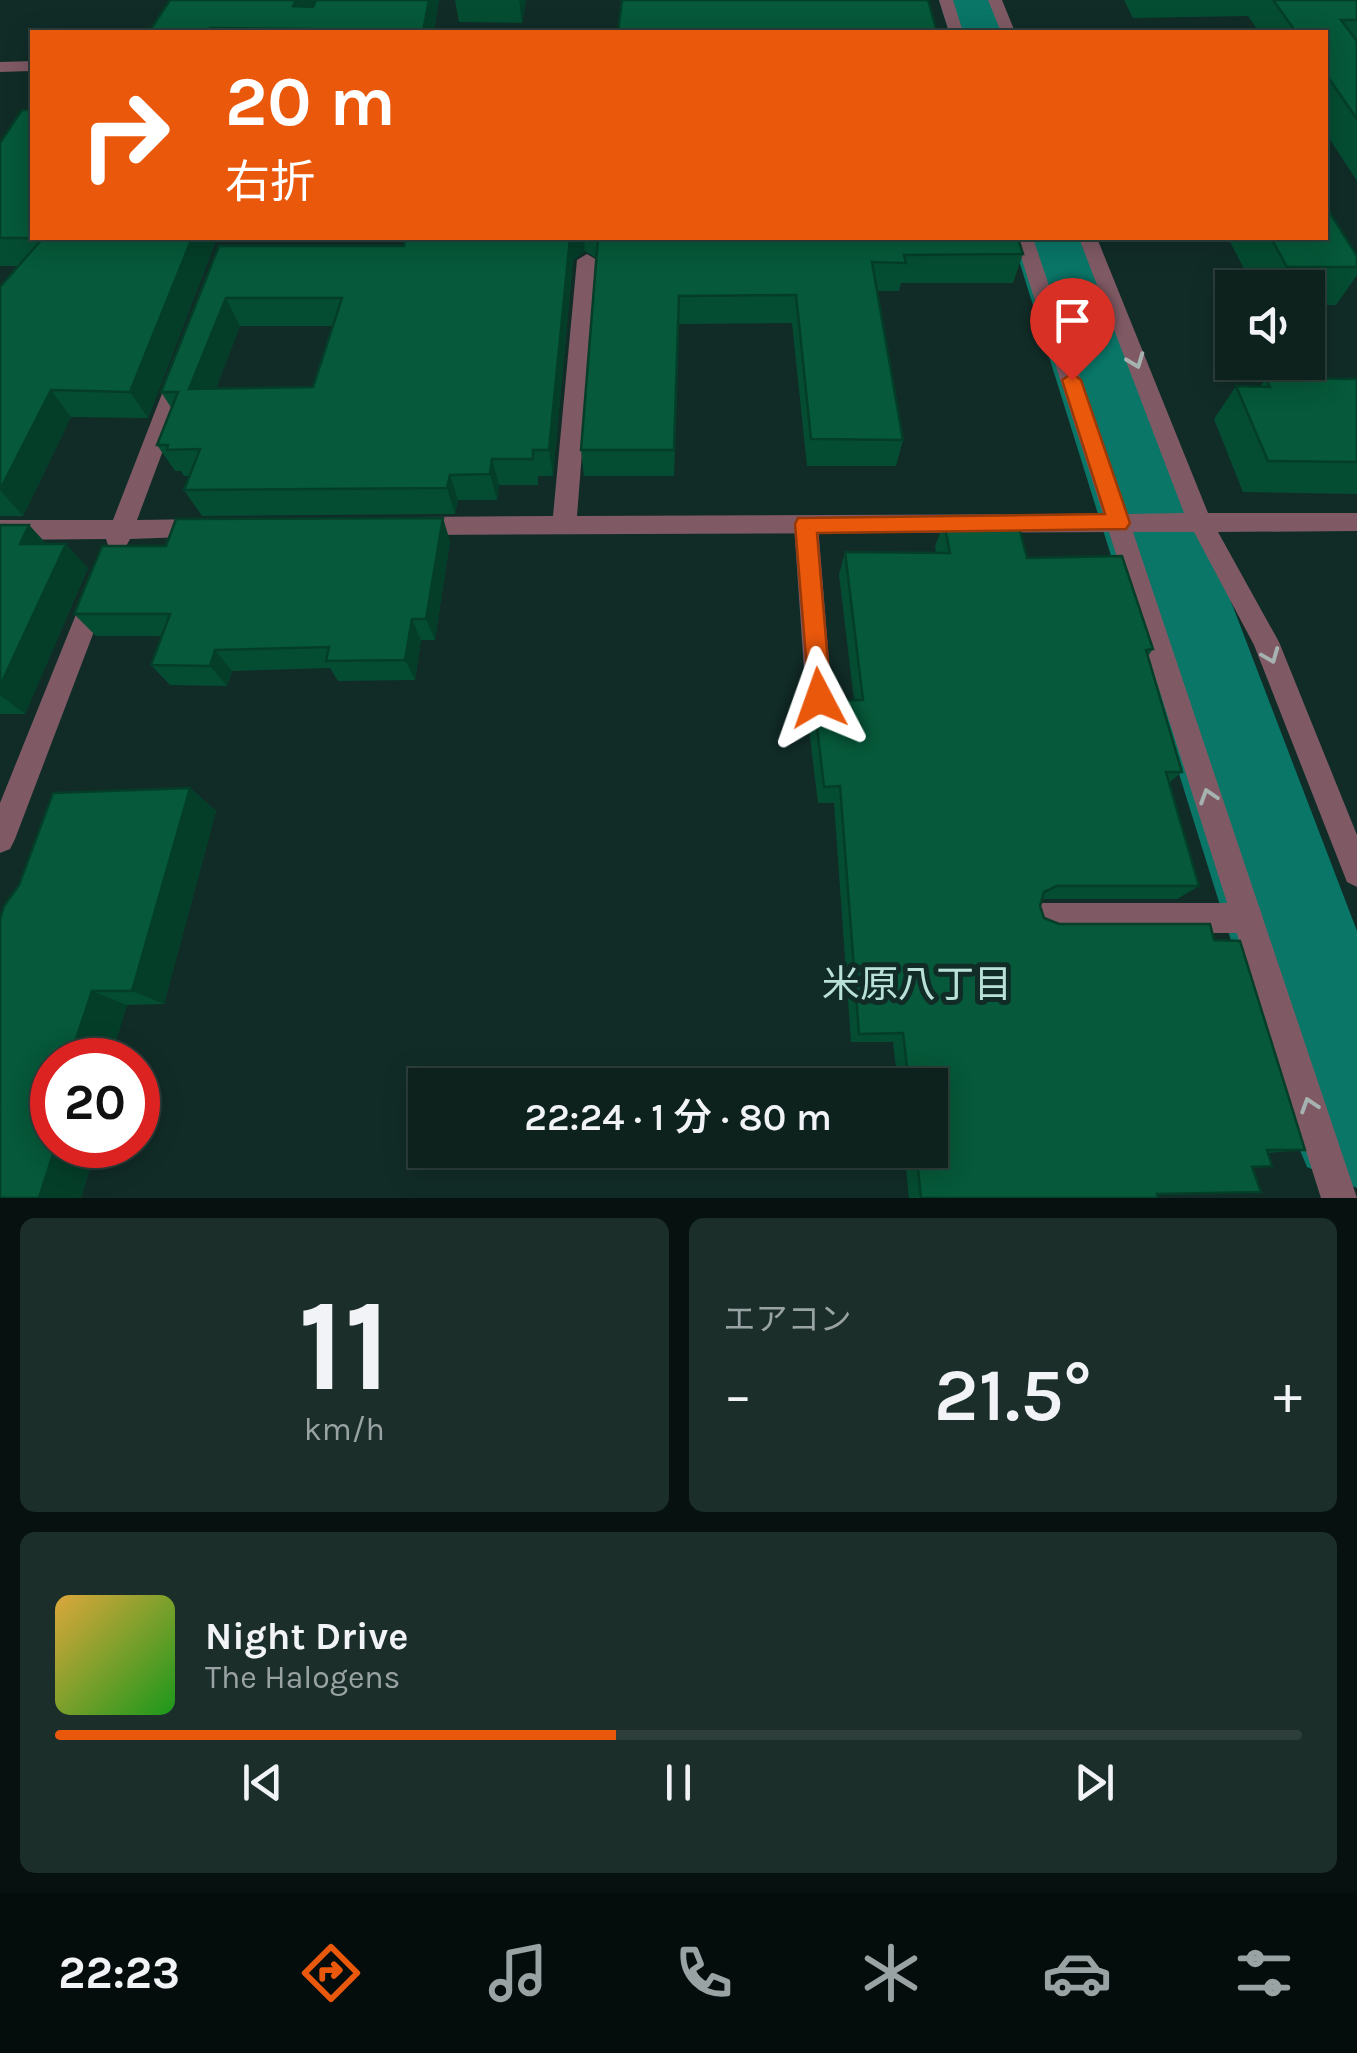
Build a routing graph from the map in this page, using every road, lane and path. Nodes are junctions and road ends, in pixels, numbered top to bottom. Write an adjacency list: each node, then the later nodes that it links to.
1 (946, 0): 3 (street)
2 (996, 0): 4 (street)
3 (955, 30)
4 (1007, 30)
5 (30, 66): 6 (street)
6 (0, 67)
7 (1025, 240): 11 (street)
8 (1089, 240): 12 (street, one-way to 12)
9 (587, 260): 16 (street)
10 (191, 347): 18 (street)
11 (1123, 522): 12 (street); 14 (street); 24 (street, one-way to 11)
12 (1195, 522): 13 (street); 22 (street, one-way to 22)
13 (1357, 522)
14 (806, 524): 16 (street); 20 (street)
15 (400, 526): 16 (street)
16 (564, 526)
17 (230, 528): 18 (street)
18 (122, 529): 19 (street); 21 (street)
19 (0, 530)
20 (819, 698)
21 (0, 838)
22 (1357, 872)
23 (1042, 918): 24 (street)
24 (1248, 918): 25 (street, one-way to 24)
25 (1339, 1198)

